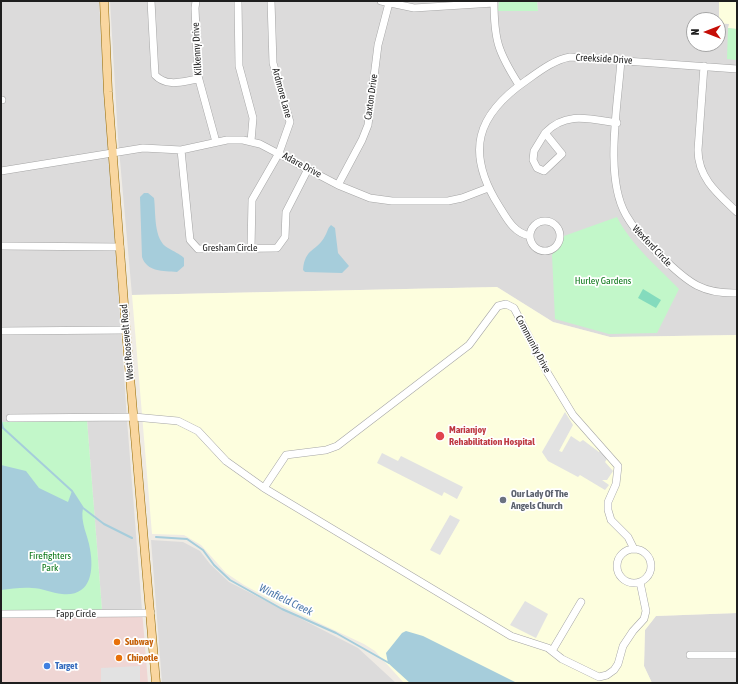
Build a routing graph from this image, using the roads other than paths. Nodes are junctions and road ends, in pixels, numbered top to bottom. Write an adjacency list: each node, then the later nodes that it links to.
1 (104, 1): 19 (main road, West Roosevelt Road)
2 (151, 1): 12 (street)
3 (196, 1): 12 (street, Kilkenny Drive)
4 (238, 1): 16 (street)
5 (271, 1): 20 (street, Ardmore Lane)
6 (381, 1): 8 (street)
7 (494, 2): 8 (street); 13 (street)
8 (388, 3): 23 (street, Caxton Drive)
9 (621, 60): 10 (street, Creekside Drive); 13 (street, Creekside Drive); 14 (street, Wexford Circle)
10 (704, 66): 11 (street, Creekside Drive); 25 (street)
11 (737, 68)
12 (198, 79): 17 (street, Kilkenny Drive)
13 (519, 86): 24 (street, Creekside Drive)
14 (617, 123): 15 (street); 30 (street, Wexford Circle)
15 (545, 133): 15 (street)
16 (251, 141): 17 (street, Adare Drive); 20 (street, Adare Drive)
17 (216, 142): 18 (street, Adare Drive)
18 (181, 150): 19 (street, Adare Drive); 29 (street, Gresham Circle)
19 (113, 152): 22 (street, Adare Drive); 28 (main road, West Roosevelt Road)
20 (279, 153): 21 (street, Adare Drive); 29 (street, Ardmore Lane)
21 (308, 169): 23 (street, Adare Drive); 29 (street, Gresham Circle)
22 (1, 171)
23 (338, 185): 24 (street, Adare Drive)
24 (488, 188): 26 (street, Creekside Drive)
25 (737, 212)
26 (530, 236): 26 (street, Creekside Drive)
27 (1, 246): 28 (street)
28 (120, 246): 32 (main road, West Roosevelt Road)
29 (251, 248)
30 (737, 293)
31 (1, 330): 32 (street)
32 (126, 330): 33 (main road, West Roosevelt Road)
33 (134, 417): 34 (street); 35 (street); 40 (main road, West Roosevelt Road)
34 (10, 418)
35 (264, 488): 36 (street, Community Drive); 41 (street)
36 (634, 549): 37 (street, Community Drive); 37 (street)
37 (640, 582): 41 (street)
38 (581, 602): 41 (street)
39 (1, 614): 40 (street, Fapp Circle)
40 (151, 614): 44 (main road, West Roosevelt Road)
41 (552, 651)
42 (690, 655): 43 (street)
43 (737, 655)
44 (156, 683)

